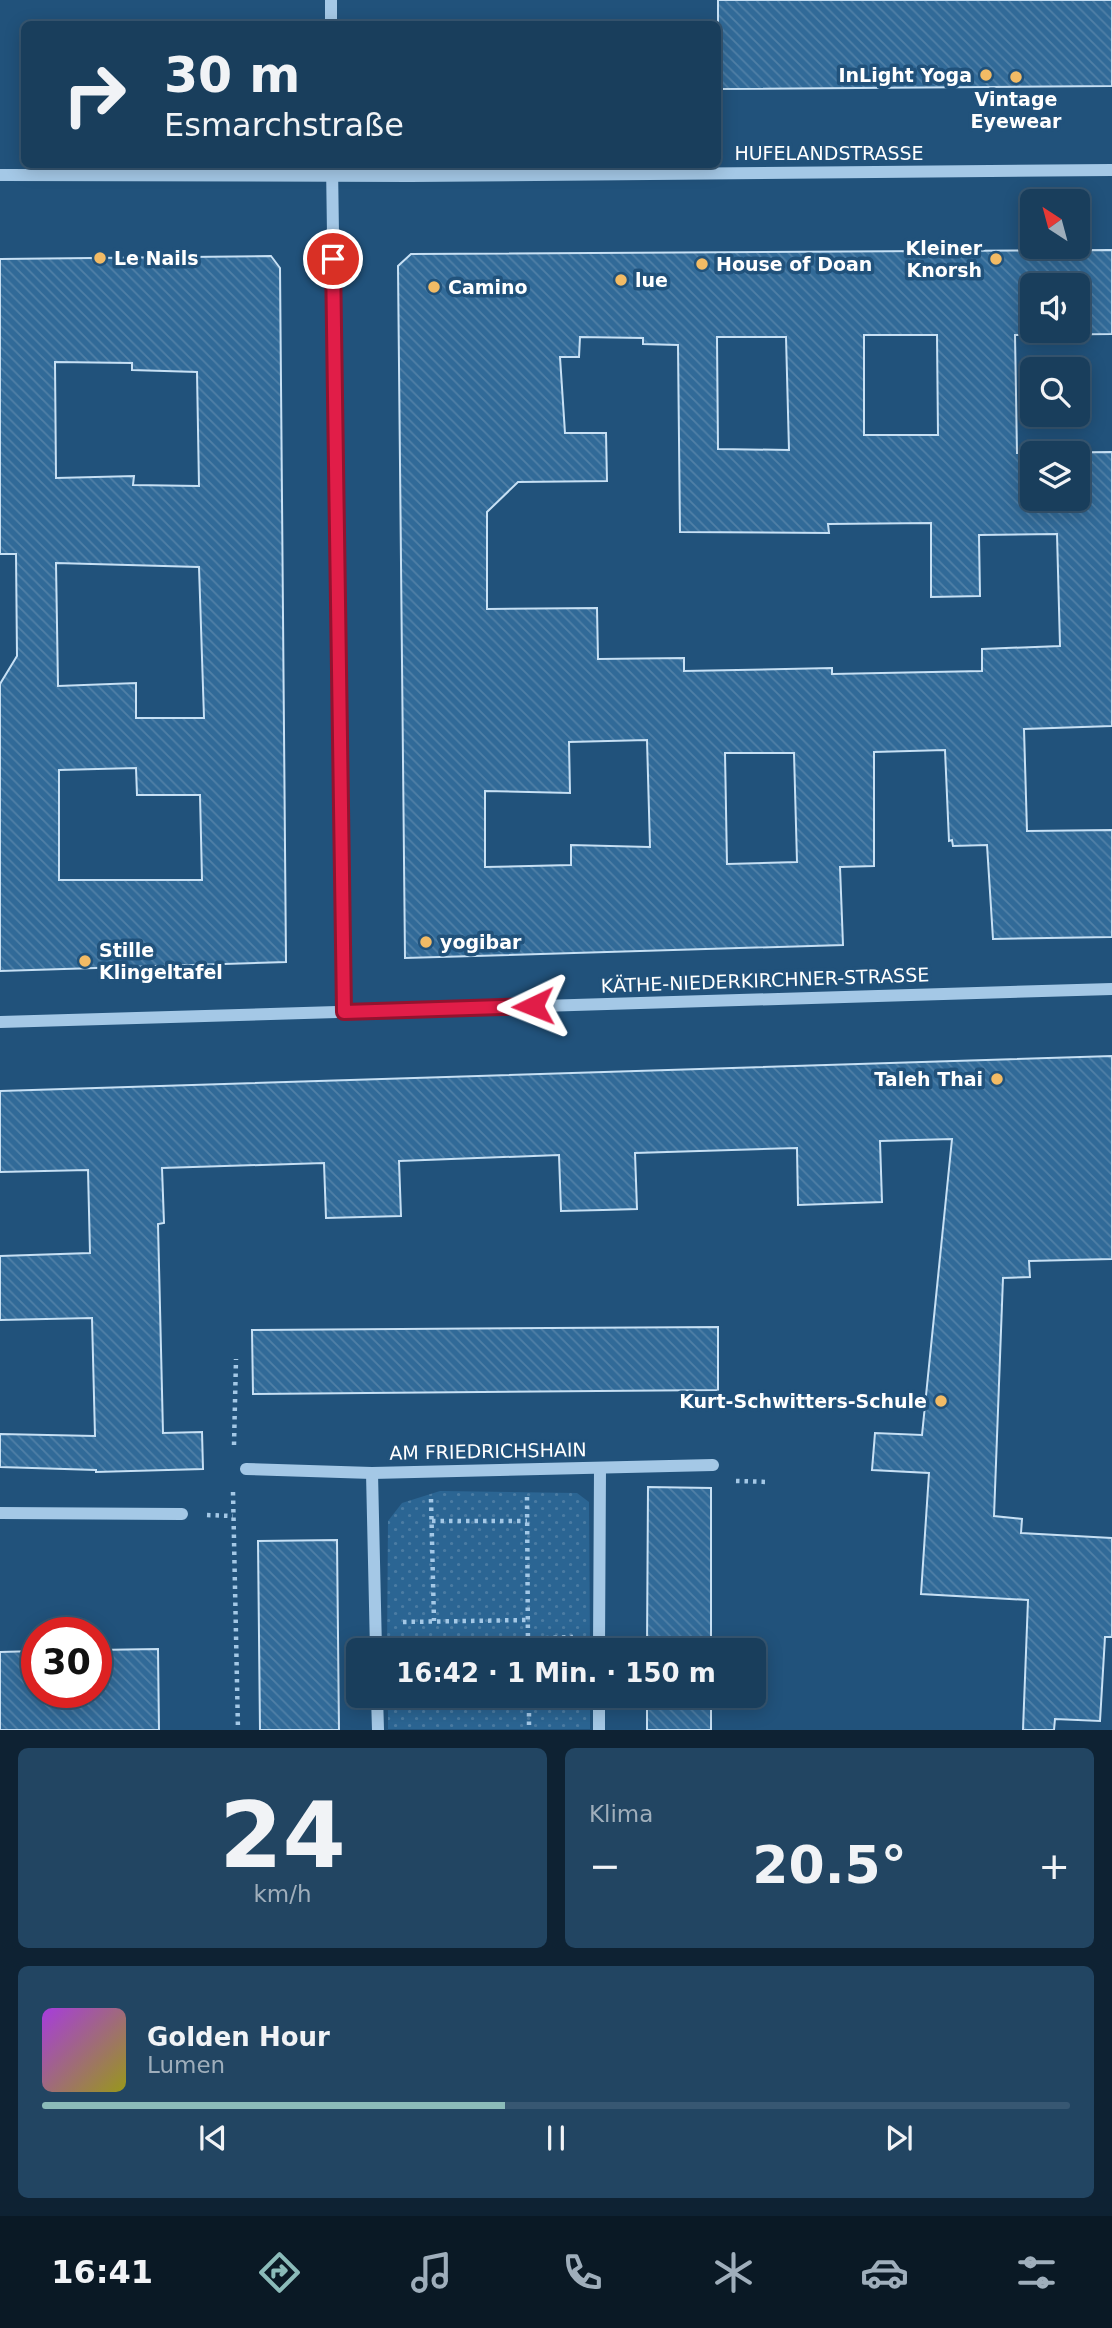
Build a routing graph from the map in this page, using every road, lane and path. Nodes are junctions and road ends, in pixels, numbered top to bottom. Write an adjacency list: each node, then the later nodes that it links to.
1 (331, 0): 2 (street)
2 (331, 21)
3 (332, 170): 4 (street, HUFELANDSTRASSE); 5 (street, HUFELANDSTRASSE); 7 (street)
4 (1112, 170)
5 (0, 175)
6 (1112, 989): 7 (street, KÄTHE-NIEDERKIRCHNER-STRASSE)
7 (344, 1012): 8 (street, KÄTHE-NIEDERKIRCHNER-STRASSE)
8 (0, 1022)
9 (236, 1359): 10 (path)
10 (234, 1451)
11 (713, 1465): 12 (street)
12 (600, 1468): 14 (street, AM FRIEDRICHSHAIN); 25 (street, AM FRIEDRICHSHAIN)
13 (246, 1469): 16 (street)
14 (526, 1470): 15 (street, AM FRIEDRICHSHAIN); 21 (path)
15 (431, 1471): 16 (street, AM FRIEDRICHSHAIN); 20 (path)
16 (372, 1473): 24 (street, AM FRIEDRICHSHAIN)
17 (233, 1490): 32 (path)
18 (0, 1513): 19 (street)
19 (182, 1514)
20 (432, 1521): 21 (path); 23 (path)
21 (527, 1521): 22 (path)
22 (528, 1620): 23 (path); 27 (path)
23 (434, 1621): 24 (path)
24 (376, 1622): 26 (street, AM FRIEDRICHSHAIN)
25 (599, 1636): 28 (path)
26 (376, 1638)
27 (528, 1638)
28 (552, 1638)
29 (377, 1708): 33 (street)
30 (529, 1708): 34 (path)
31 (599, 1708): 35 (street)
32 (238, 1730)
33 (378, 1730)
34 (530, 1730)
35 (599, 1730)

